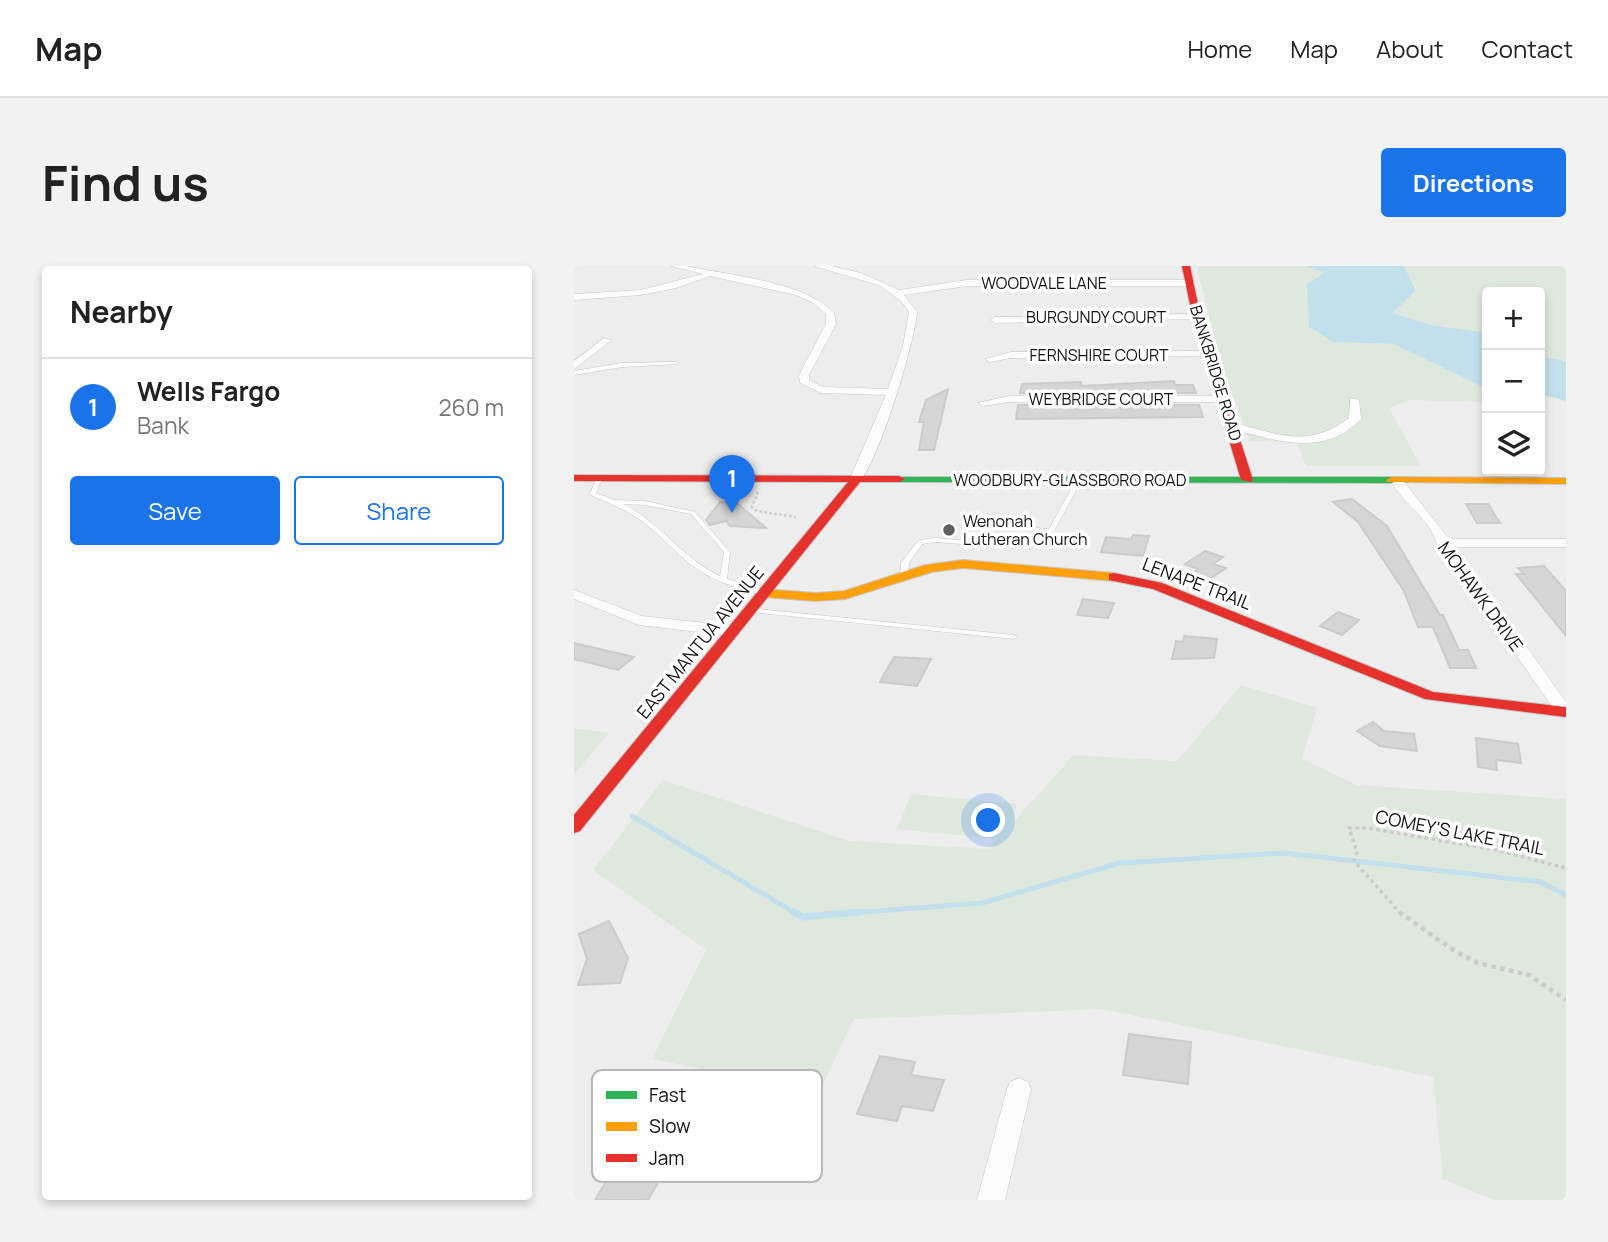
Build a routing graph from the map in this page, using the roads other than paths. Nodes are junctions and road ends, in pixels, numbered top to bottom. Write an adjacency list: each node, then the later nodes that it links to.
1 (675, 266): 4 (street)
2 (818, 266): 6 (street)
3 (1186, 266): 5 (street, BANKBRIDGE ROAD)
4 (710, 275): 7 (street); 16 (street)
5 (1191, 283): 6 (street, WOODVALE LANE); 8 (street, BANKBRIDGE ROAD)
6 (897, 293): 16 (street)
7 (574, 297)
8 (1196, 317): 9 (street, BURGUNDY COURT); 11 (street, BANKBRIDGE ROAD)
9 (995, 320)
10 (607, 340): 14 (street)
11 (1209, 354): 12 (street, FERNSHIRE COURT); 17 (street, BANKBRIDGE ROAD)
12 (990, 359)
13 (676, 363): 15 (lane)
14 (574, 366)
15 (574, 373)
16 (891, 392): 25 (street)
17 (1220, 399): 19 (street, WEYBRIDGE COURT); 20 (street, BANKBRIDGE ROAD)
18 (1354, 400): 20 (street)
19 (983, 403)
20 (1234, 426): 24 (street, BANKBRIDGE ROAD)
21 (574, 478): 22 (street, WOODBURY-GLASSBORO ROAD)
22 (599, 479): 25 (street, WOODBURY-GLASSBORO ROAD); 29 (lane)
23 (1076, 480): 24 (street, WOODBURY-GLASSBORO ROAD); 25 (street, WOODBURY-GLASSBORO ROAD); 33 (lane)
24 (1247, 480): 26 (street, WOODBURY-GLASSBORO ROAD)
25 (855, 481): 35 (street, EAST MANTUA AVENUE)
26 (1397, 481): 27 (street, WOODBURY-GLASSBORO ROAD); 30 (street, MOHAWK DRIVE)
27 (1417, 481): 28 (street, WOODBURY-GLASSBORO ROAD); 30 (street)
28 (1566, 481)
29 (613, 502): 34 (lane); 34 (lane)
30 (1418, 505): 31 (street, MOHAWK DRIVE)
31 (1443, 543): 32 (street); 40 (street, MOHAWK DRIVE)
32 (1566, 543)
33 (904, 577): 35 (street, LENAPE TRAIL); 40 (street, LENAPE TRAIL)
34 (723, 580): 35 (lane)
35 (764, 593): 37 (street, EAST MANTUA AVENUE)
36 (574, 594): 38 (street)
37 (750, 610): 38 (street, EAST MANTUA AVENUE); 39 (lane)
38 (733, 631): 41 (street, EAST MANTUA AVENUE)
39 (1014, 637)
40 (1565, 711)
41 (574, 827)
42 (1019, 1089): 43 (street)
43 (991, 1200)

